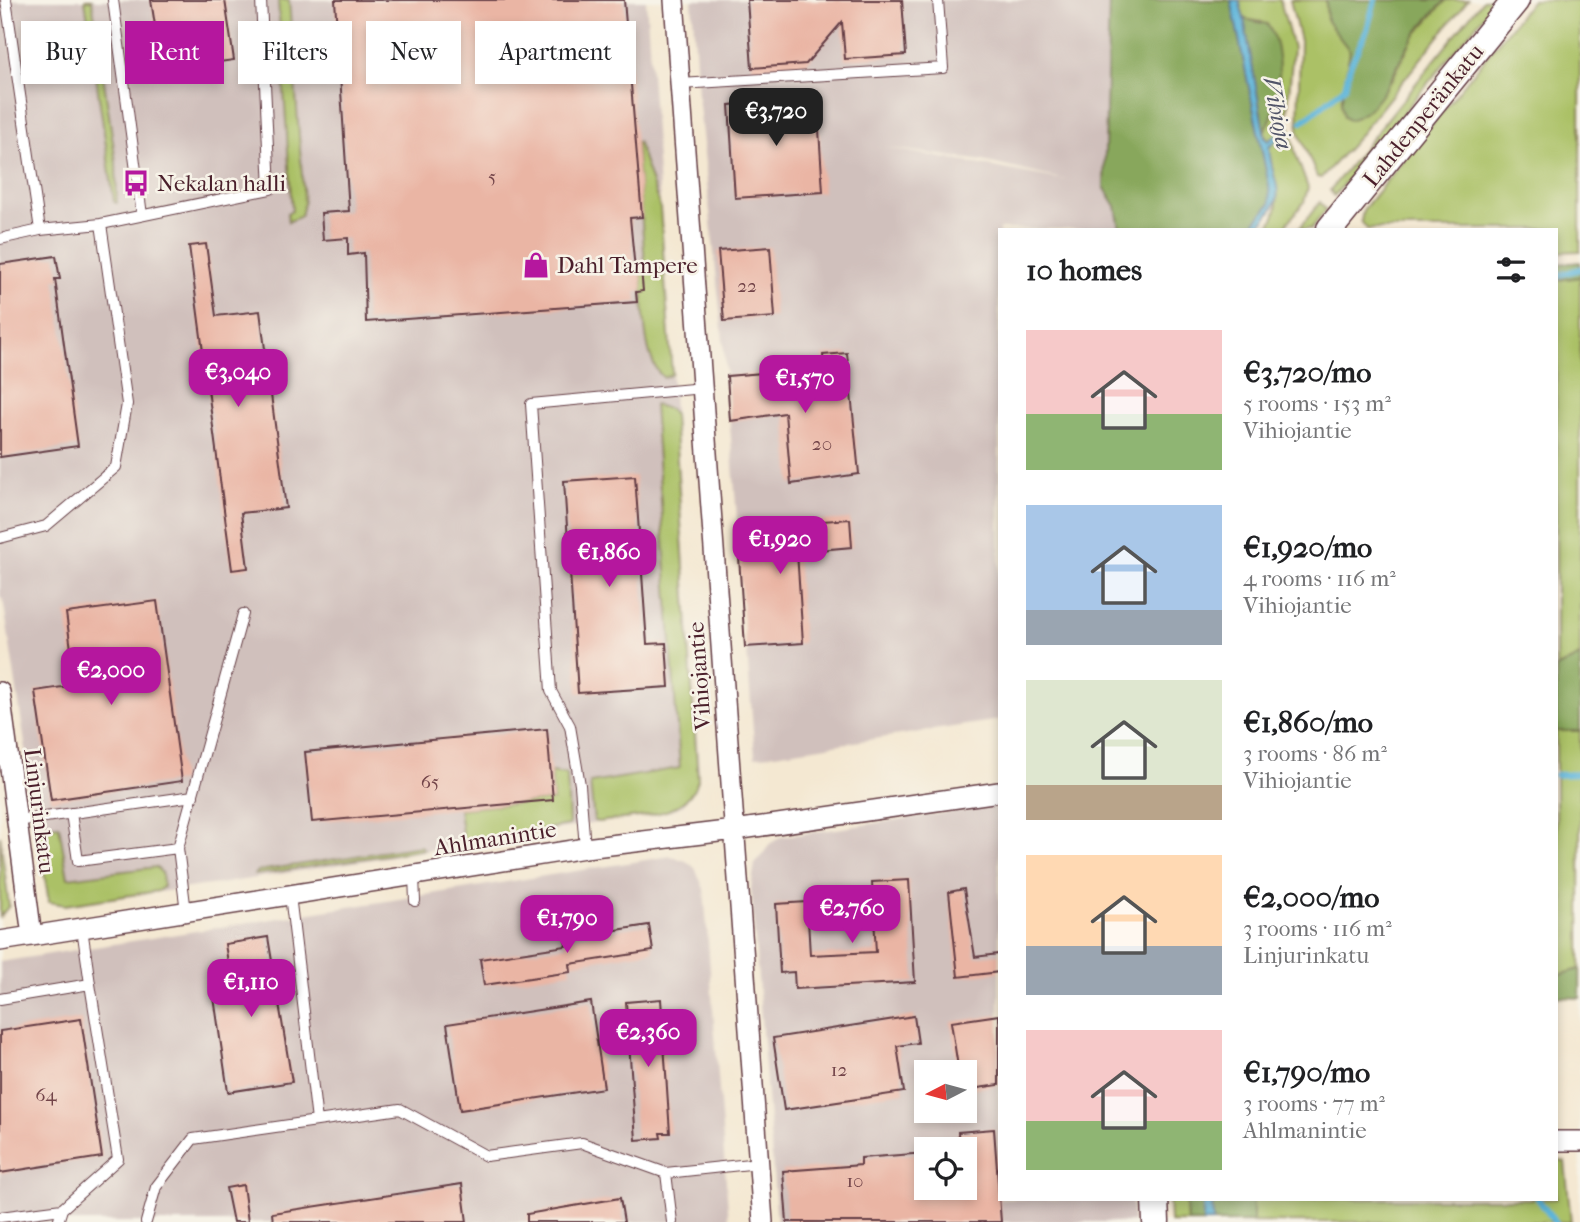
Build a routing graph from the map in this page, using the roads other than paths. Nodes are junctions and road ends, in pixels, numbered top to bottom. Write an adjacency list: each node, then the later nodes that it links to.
1 (6, 0): 11 (lane)
2 (113, 0): 8 (lane)
3 (261, 0): 8 (lane)
4 (674, 0): 7 (street, Vihiojantie)
5 (938, 0): 7 (lane)
6 (1516, 0): 10 (main road, Lahdenperänkatu)
7 (680, 84): 13 (street, Vihiojantie)
8 (142, 215): 9 (lane)
9 (101, 224): 11 (lane); 14 (lane)
10 (1331, 228)
11 (40, 230): 12 (lane)
12 (0, 239)
13 (703, 388): 21 (street, Vihiojantie); 23 (lane)
14 (0, 538)
15 (243, 614): 18 (lane)
16 (0, 692): 20 (street, Linjurinkatu)
17 (998, 792): 21 (street, Ahlmanintie)
18 (193, 796): 19 (lane); 22 (lane)
19 (71, 813): 20 (lane); 22 (lane)
20 (17, 821): 29 (street, Linjurinkatu)
21 (735, 830): 23 (street, Ahlmanintie); 36 (street, Vihiojantie)
22 (178, 848): 27 (lane)
23 (585, 848): 24 (street, Ahlmanintie)
24 (414, 876): 25 (street, Ahlmanintie); 26 (lane)
25 (290, 895): 27 (street, Ahlmanintie); 33 (lane)
26 (415, 901)
27 (186, 913): 28 (street, Ahlmanintie)
28 (82, 928): 29 (street, Ahlmanintie); 31 (lane)
29 (32, 936): 30 (street, Ahlmanintie)
30 (0, 941)
31 (90, 984): 32 (lane); 39 (lane)
32 (0, 999)
33 (317, 1121): 37 (lane); 42 (lane)
34 (1580, 1140): 35 (street)
35 (1558, 1141)
36 (759, 1163): 37 (lane); 44 (street, Vihiojantie)
37 (666, 1173): 43 (lane)
38 (1155, 1201): 45 (main road)
39 (62, 1209): 40 (lane); 41 (lane)
40 (0, 1217)
41 (58, 1222)
42 (146, 1222)
43 (672, 1222)
44 (763, 1222)
45 (1156, 1222)

